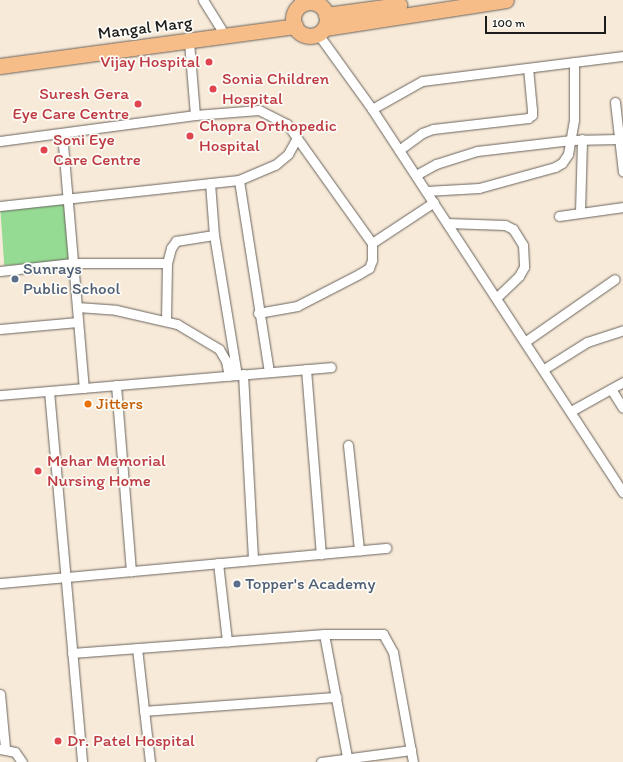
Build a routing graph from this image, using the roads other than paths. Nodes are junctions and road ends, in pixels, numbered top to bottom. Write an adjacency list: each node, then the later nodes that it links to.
1 (203, 0): 9 (street)
2 (433, 0): 5 (main road)
3 (506, 0): 8 (main road)
4 (304, 2): 7 (main road); 8 (main road)
5 (398, 2): 6 (main road)
6 (370, 4): 8 (main road)
7 (295, 22): 8 (main road); 9 (main road, Mangal Marg); 10 (main road, Mangal Marg)
8 (323, 25): 17 (street)
9 (221, 29): 12 (main road, Mangal Marg)
10 (189, 42): 14 (main road, Mangal Marg); 18 (street)
11 (623, 56): 13 (street)
12 (0, 59)
13 (574, 62): 15 (street); 23 (street)
14 (0, 66)
15 (528, 68): 17 (street); 25 (street)
16 (615, 102): 22 (street)
17 (372, 109): 25 (street)
18 (195, 115): 19 (street); 20 (street)
19 (62, 133): 24 (street); 31 (street)
20 (297, 138): 28 (street); 39 (street)
21 (582, 139): 22 (street); 23 (street); 35 (street)
22 (619, 139): 26 (street)
23 (571, 140): 27 (street); 30 (street)
24 (0, 141)
25 (399, 150): 27 (street)
26 (623, 172)
27 (416, 175): 30 (street)
28 (239, 180): 29 (street); 46 (street)
29 (210, 183): 31 (street); 38 (street)
30 (426, 191): 32 (street)
31 (67, 199): 33 (street); 40 (street)
32 (434, 202): 37 (street); 39 (street)
33 (0, 206)
34 (623, 207): 35 (street)
35 (580, 212): 36 (street)
36 (559, 216)
37 (447, 223): 44 (street); 44 (street)
38 (214, 235): 41 (street); 56 (street)
39 (372, 243): 46 (street)
40 (73, 263): 41 (street); 42 (street); 45 (street)
41 (167, 263): 47 (street)
42 (0, 271)
43 (615, 279): 51 (street)
44 (497, 297): 51 (street)
45 (77, 307): 47 (street); 48 (street)
46 (258, 313): 55 (street)
47 (166, 320): 56 (street)
48 (78, 322): 49 (street); 59 (street)
49 (0, 329)
50 (623, 330): 54 (street)
51 (526, 341): 54 (street)
52 (331, 367): 53 (street)
53 (306, 369): 55 (street); 69 (street)
54 (544, 369): 64 (street)
55 (269, 372): 56 (street)
56 (236, 375): 58 (street); 70 (street)
57 (623, 382): 60 (street)
58 (116, 385): 59 (street); 72 (street)
59 (84, 388): 61 (street)
60 (611, 388): 63 (street); 64 (street)
61 (49, 391): 62 (street); 73 (street)
62 (0, 395)
63 (623, 408)
64 (571, 411): 66 (street)
65 (348, 445): 68 (street)
66 (623, 492)
67 (386, 548): 68 (street)
68 (359, 550): 69 (street)
69 (321, 554): 70 (street)
70 (253, 560): 71 (street)
71 (218, 563): 72 (street); 76 (street)
72 (131, 571): 73 (street)
73 (66, 577): 74 (street); 78 (street)
74 (0, 583)
75 (324, 634): 76 (street); 80 (street); 84 (street)
76 (227, 641): 77 (street)
77 (137, 648): 78 (street); 81 (street)
78 (72, 653): 87 (street)
79 (0, 694): 82 (street)
80 (336, 697): 81 (street); 85 (street)
81 (144, 711): 88 (street)
82 (1, 717): 83 (street)
83 (2, 749): 86 (street)
84 (411, 750): 85 (street); 90 (street)
85 (348, 761): 89 (street)
86 (22, 762)
87 (79, 762)
88 (150, 762)
89 (322, 762)
90 (413, 762)

